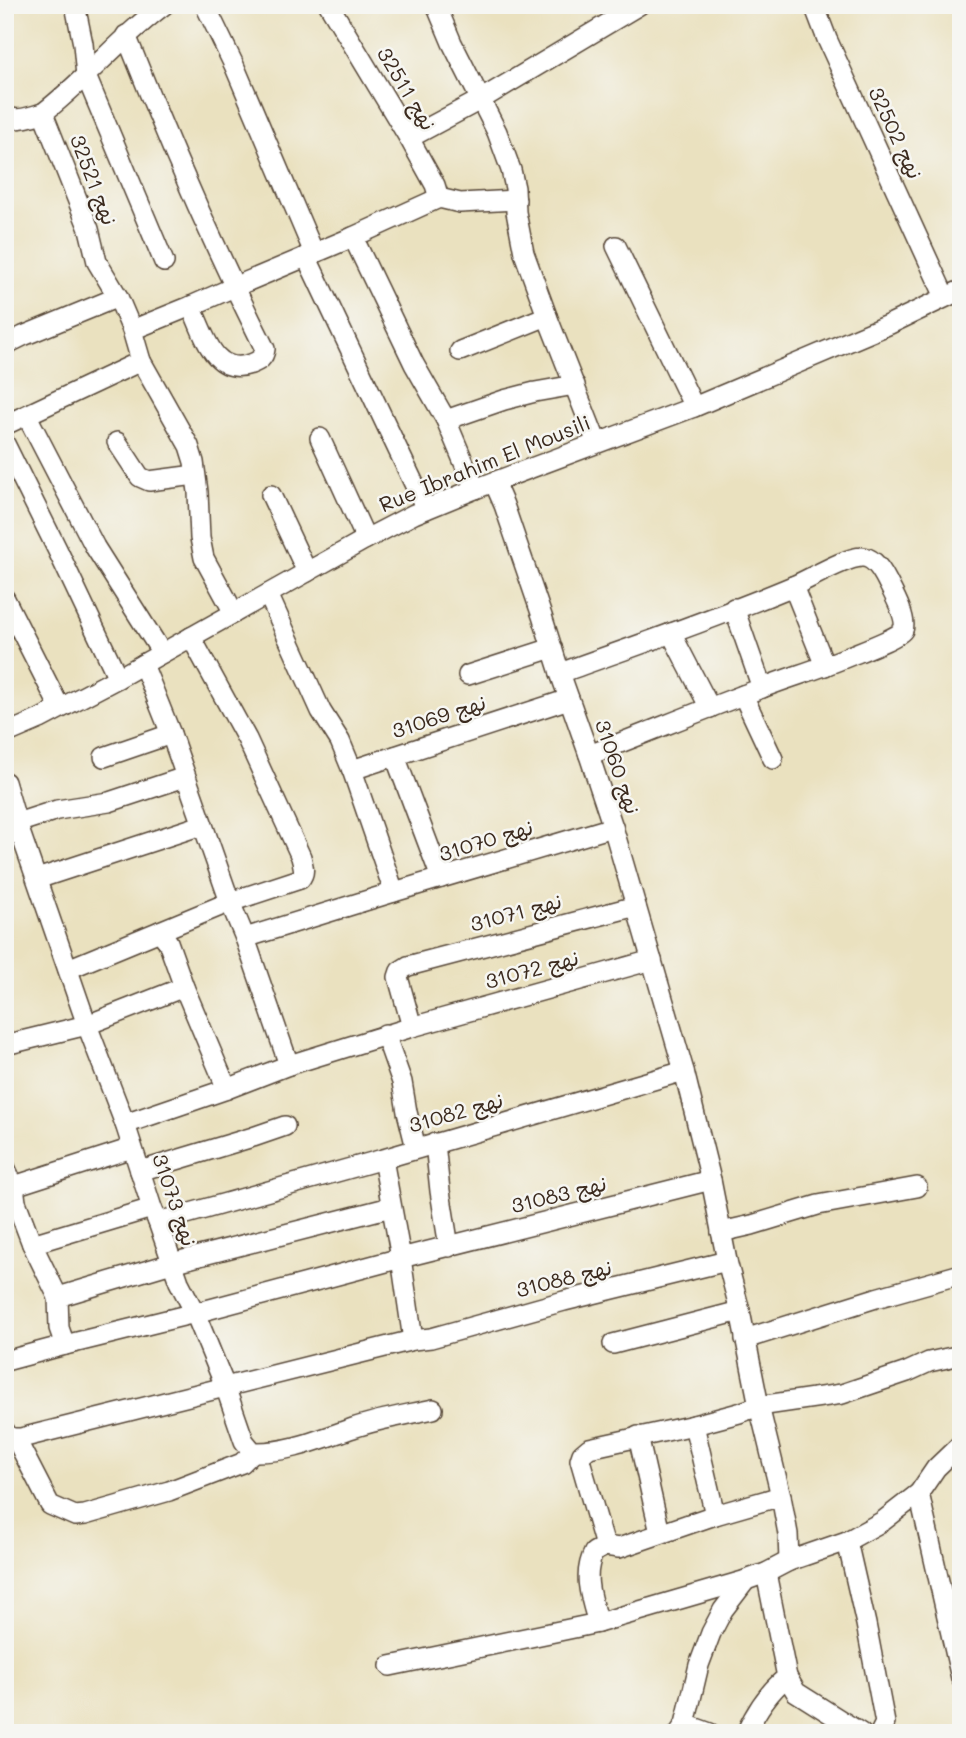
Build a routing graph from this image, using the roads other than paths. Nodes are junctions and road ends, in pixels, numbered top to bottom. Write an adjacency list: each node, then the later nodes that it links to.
1 (75, 5): 9 (street)
2 (164, 5): 8 (street)
3 (205, 5): 18 (street)
4 (330, 5): 13 (street, نهج 32511)
5 (436, 5): 10 (street)
6 (639, 5): 10 (street)
7 (814, 5): 21 (street, نهج 32502)
8 (126, 35): 9 (street); 20 (street)
9 (86, 76): 11 (street); 19 (street)
10 (480, 100): 13 (street); 15 (street)
11 (43, 113): 12 (street); 22 (street, نهج 32521)
12 (5, 115)
13 (409, 138): 14 (street, نهج 32511)
14 (439, 198): 15 (street); 16 (street)
15 (516, 200): 24 (street)
16 (353, 237): 18 (street); 32 (street)
17 (617, 246): 30 (street)
18 (310, 255): 20 (street); 42 (street)
19 (164, 262)
20 (234, 287): 23 (street); 23 (street)
21 (953, 293): 30 (street, Rue Ibrahim El Mousili)
22 (118, 297): 25 (street, نهج 32521); 26 (street)
23 (191, 306): 25 (street)
24 (547, 316): 27 (street); 29 (street)
25 (132, 330): 28 (street, نهج 32521)
26 (5, 345)
27 (460, 351)
28 (141, 362): 31 (street); 38 (street, نهج 32521)
29 (575, 385): 32 (street); 36 (street)
30 (694, 407): 36 (street, Rue Ibrahim El Mousili)
31 (27, 416): 33 (street); 53 (street)
32 (446, 421): 40 (street)
33 (5, 425)
34 (320, 439): 43 (street)
35 (117, 442): 38 (street)
36 (597, 443): 39 (street, Rue Ibrahim El Mousili)
37 (5, 444): 58 (street)
38 (195, 475): 49 (street, نهج 32521)
39 (494, 482): 40 (street, Rue Ibrahim El Mousili); 52 (street, نهج 31060)
40 (475, 489): 42 (street, Rue Ibrahim El Mousili)
41 (271, 495): 44 (street)
42 (426, 509): 43 (street, Rue Ibrahim El Mousili)
43 (366, 538): 44 (street, Rue Ibrahim El Mousili)
44 (307, 572): 46 (street, Rue Ibrahim El Mousili)
45 (793, 586): 48 (street); 55 (street); 55 (street)
46 (268, 594): 49 (street, Rue Ibrahim El Mousili); 70 (street)
47 (5, 599): 62 (street)
48 (734, 608): 50 (street); 59 (street)
49 (234, 613): 51 (street, Rue Ibrahim El Mousili)
50 (671, 633): 56 (street); 63 (street)
51 (191, 637): 53 (street, Rue Ibrahim El Mousili); 79 (street)
52 (552, 648): 56 (street, نهج 31060); 57 (street)
53 (162, 653): 54 (street, Rue Ibrahim El Mousili)
54 (143, 664): 58 (street, Rue Ibrahim El Mousili); 65 (street)
55 (825, 666): 59 (street)
56 (560, 673): 61 (street, نهج 31060)
57 (468, 675)
58 (118, 678): 62 (street, Rue Ibrahim El Mousili)
59 (762, 688): 60 (street)
60 (743, 695): 63 (street); 69 (street)
61 (569, 699): 66 (street, نهج 31060); 67 (street, نهج 31069)
62 (60, 708): 64 (street, Rue Ibrahim El Mousili)
63 (710, 709): 66 (street)
64 (5, 734)
65 (171, 734): 68 (street); 71 (street)
66 (589, 755): 74 (street, نهج 31060)
67 (395, 756): 70 (street, نهج 31069); 76 (street)
68 (104, 757)
69 (773, 759)
70 (352, 770): 78 (street)
71 (185, 777): 73 (street); 75 (street)
72 (5, 782): 75 (street, نهج 31073)
73 (202, 825): 77 (street); 79 (street)
74 (613, 827): 76 (street, نهج 31070); 80 (street, نهج 31060)
75 (11, 831): 77 (street, نهج 31073)
76 (441, 878): 78 (street, نهج 31070)
77 (37, 879): 84 (street, نهج 31073)
78 (394, 892): 82 (street, نهج 31070)
79 (230, 902): 81 (street); 82 (street)
80 (636, 906): 83 (street, نهج 31060); 87 (street, نهج 31071)
81 (160, 931): 84 (street); 85 (street)
82 (245, 938): 90 (street)
83 (652, 960): 87 (street, نهج 31072); 91 (street, نهج 31060)
84 (68, 969): 86 (street, نهج 31073)
85 (184, 987): 86 (street); 92 (street)
86 (86, 1025): 89 (street); 93 (street, نهج 31073)
87 (418, 1025): 88 (street, نهج 31072)
88 (386, 1034): 90 (street, نهج 31072); 95 (street)
89 (5, 1045)
90 (289, 1065): 92 (street, نهج 31072)
91 (684, 1071): 95 (street, نهج 31082); 100 (street, نهج 31060)
92 (227, 1089): 93 (street, نهج 31072)
93 (125, 1124): 96 (street, نهج 31073)
94 (285, 1126): 99 (street)
95 (426, 1145): 97 (street, نهج 31082); 107 (street)
96 (132, 1148): 99 (street, نهج 31073); 101 (street)
97 (383, 1159): 103 (street); 104 (street, نهج 31082)
98 (5, 1167): 101 (street)
99 (140, 1171): 104 (street, نهج 31073)
100 (710, 1180): 105 (street); 107 (street, نهج 31083)
101 (14, 1186): 106 (street)
102 (917, 1187): 105 (street)
103 (391, 1206): 108 (street); 110 (street)
104 (155, 1215): 106 (street, نهج 31082); 110 (street, نهج 31073)
105 (721, 1232): 109 (street)
106 (32, 1244): 112 (street)
107 (449, 1247): 108 (street, نهج 31083)
108 (409, 1256): 114 (street, نهج 31083); 116 (street)
109 (727, 1261): 113 (street); 116 (street, نهج 31088)
110 (172, 1263): 112 (street); 114 (street, نهج 31073)
111 (961, 1274): 115 (street)
112 (58, 1297): 118 (street)
113 (740, 1311): 115 (street); 117 (street)
114 (195, 1313): 118 (street, نهج 31083); 121 (street, نهج 31073)
115 (745, 1339): 122 (street)
116 (413, 1340): 121 (street, نهج 31088)
117 (613, 1344)
118 (65, 1345): 120 (street, نهج 31083)
119 (961, 1354): 122 (street)
120 (5, 1361)
121 (225, 1386): 125 (street, نهج 31088); 128 (street, نهج 31073)
122 (759, 1406): 124 (street); 130 (street)
123 (433, 1409): 128 (street)
124 (694, 1425): 126 (street); 131 (street)
125 (10, 1436): 128 (street)
126 (638, 1436): 132 (street); 134 (street)
127 (961, 1444): 129 (street)
128 (253, 1452)
129 (919, 1493): 133 (street); 139 (street)
130 (781, 1496): 131 (street); 135 (street)
131 (715, 1515): 132 (street)
132 (660, 1533): 134 (street)
133 (847, 1541): 135 (street); 147 (street)
134 (605, 1546): 138 (street)
135 (789, 1561): 136 (street)
136 (766, 1573): 137 (street); 141 (street)
137 (746, 1580): 138 (street); 143 (street)
138 (598, 1623): 140 (street)
139 (957, 1644): 142 (street)
140 (390, 1666)
141 (787, 1677): 145 (street); 146 (street)
142 (961, 1678)
143 (682, 1728): 144 (street)
144 (710, 1733)
145 (746, 1733)
146 (861, 1733)
147 (880, 1733)

